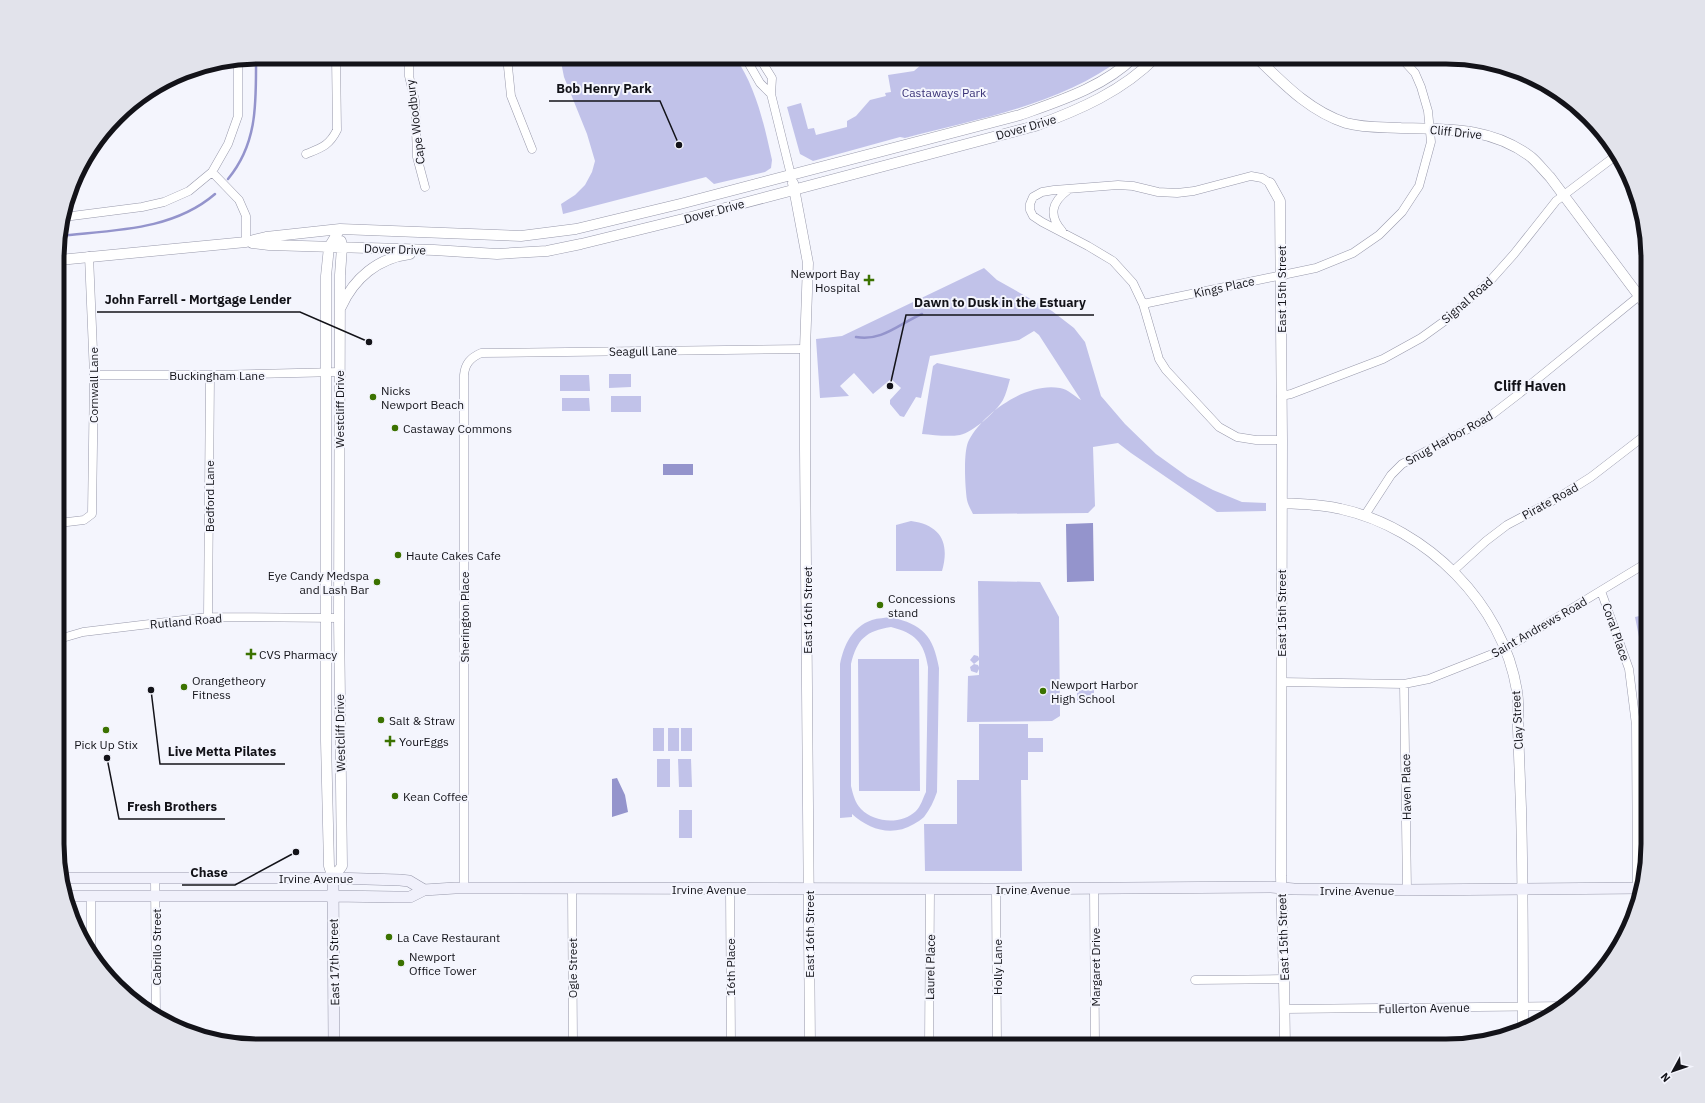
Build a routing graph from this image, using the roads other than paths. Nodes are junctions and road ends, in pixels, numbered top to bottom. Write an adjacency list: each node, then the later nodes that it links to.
1 (336, 64): 14 (street)
2 (409, 64): 19 (street, Cape Woodbury)
3 (508, 64): 13 (street)
4 (749, 64): 11 (street)
5 (763, 64): 11 (street)
6 (1127, 64): 17 (street, Dover Drive)
7 (1148, 64): 20 (street, Dover Drive)
8 (1263, 64): 12 (street, Cliff Drive)
9 (1407, 64): 12 (street, Kings Place)
10 (238, 65): 16 (street)
11 (771, 94): 17 (street)
12 (1430, 129): 22 (street, Cliff Drive); 34 (street, Kings Place)
13 (532, 149)
14 (306, 154)
15 (1613, 158): 22 (street, Signal Road)
16 (212, 172): 23 (street); 27 (street)
17 (791, 175): 20 (street, East 16th Street); 25 (street, Dover Drive)
18 (1270, 183): 21 (street); 34 (street, East 15th Street)
19 (425, 187)
20 (794, 189): 28 (street, Dover Drive); 39 (street, East 16th Street)
21 (1069, 189): 26 (street); 26 (street)
22 (1564, 194): 35 (street, Cliff Drive); 45 (street, Signal Road)
23 (69, 216)
24 (340, 229): 25 (street, Dover Drive); 27 (street, Dover Drive); 29 (street, Westcliff Drive); 30 (street, Westcliff Drive)
25 (576, 229): 28 (street)
26 (1064, 233): 37 (street)
27 (246, 242): 29 (street, Dover Drive); 32 (street, Dover Drive)
28 (581, 244): 31 (street, Dover Drive)
29 (329, 247): 30 (street, Dover Drive); 43 (street, Westcliff Drive)
30 (342, 247): 31 (street, Dover Drive); 38 (street, Westcliff Drive)
31 (434, 250): 38 (street)
32 (89, 256): 33 (street, Dover Drive); 42 (street, Cornwall Lane)
33 (64, 259)
34 (1281, 276): 37 (street, Kings Place); 45 (street, East 15th Street)
35 (1639, 296): 36 (street, Cliff Drive); 49 (street, Snug Harbor Road)
36 (1641, 299)
37 (1143, 304): 47 (street)
38 (340, 312): 41 (street, Westcliff Drive)
39 (805, 349): 40 (street, Seagull Lane); 70 (street, East 16th Street)
40 (480, 353): 69 (street, Sherington Place)
41 (340, 372): 43 (street, Buckingham Lane); 55 (street, Westcliff Drive)
42 (94, 374): 44 (street, Buckingham Lane); 50 (street, Cornwall Lane)
43 (325, 374): 44 (street, Buckingham Lane); 56 (street, Westcliff Drive)
44 (210, 375): 54 (street, Bedford Lane)
45 (1281, 396): 47 (street, East 15th Street)
46 (1641, 438): 52 (street, Pirate Road)
47 (1282, 440): 48 (street, East 15th Street)
48 (1282, 503): 49 (street, Clay Street); 59 (street, East 15th Street)
49 (1365, 515): 52 (street, Clay Street)
50 (64, 523)
51 (1641, 566): 53 (street, Saint Andrews Road)
52 (1453, 571): 58 (street, Clay Street)
53 (1602, 591): 58 (street, Saint Andrews Road); 65 (street, Coral Place)
54 (208, 617): 56 (street, Rutland Road); 57 (street, Rutland Road)
55 (339, 618): 56 (street, Rutland Road); 62 (street, Westcliff Drive)
56 (326, 619): 61 (street, Westcliff Drive)
57 (64, 638)
58 (1505, 649): 60 (street, Saint Andrews Road); 78 (street, Clay Street)
59 (1281, 682): 60 (street, Saint Andrews Road); 72 (street, East 15th Street)
60 (1404, 684): 80 (street, Haven Place)
61 (326, 709): 62 (street); 63 (street, Westcliff Drive)
62 (340, 710): 64 (street, Westcliff Drive)
63 (326, 759): 64 (street); 68 (street, Westcliff Drive)
64 (340, 797): 68 (street, Westcliff Drive)
65 (1639, 871)
66 (67, 878): 67 (main road, Irvine Avenue)
67 (155, 878): 68 (main road, Irvine Avenue); 83 (street, Cabrillo Street)
68 (333, 878): 79 (main road, Irvine Avenue); 84 (main road, East 17th Street)
69 (464, 888): 74 (main road, Irvine Avenue); 79 (main road, Irvine Avenue)
70 (808, 888): 75 (main road, Irvine Avenue); 76 (main road, Irvine Avenue); 96 (street, East 16th Street)
71 (1094, 888): 72 (main road, Irvine Avenue); 77 (main road, Irvine Avenue); 99 (street, Margaret Drive)
72 (1282, 888): 80 (main road, Irvine Avenue); 87 (street, East 15th Street)
73 (1635, 888): 78 (main road, Irvine Avenue)
74 (572, 889): 75 (main road, Irvine Avenue); 94 (street, Ogle Street)
75 (730, 889): 95 (street, 16th Place)
76 (930, 889): 77 (main road, Irvine Avenue); 97 (street, Laurel Place)
77 (996, 889): 98 (street, Holly Lane)
78 (1524, 889): 80 (main road, Irvine Avenue); 89 (street, Clay Street)
79 (424, 890): 84 (main road, Irvine Avenue)
80 (1407, 890)
81 (71, 896): 82 (main road, Irvine Avenue)
82 (91, 896): 83 (main road, Irvine Avenue); 85 (street)
83 (156, 896): 84 (main road, Irvine Avenue); 91 (street, Cabrillo Street)
84 (333, 896): 93 (main road, East 17th Street)
85 (91, 943)
86 (1195, 980): 87 (street)
87 (1284, 980): 90 (street, East 15th Street)
88 (1554, 1006): 89 (street, Fullerton Avenue)
89 (1523, 1007): 90 (street, Fullerton Avenue); 92 (street, Clay Street)
90 (1284, 1009): 100 (street, East 15th Street)
91 (156, 1010)
92 (1523, 1023)
93 (334, 1039)
94 (572, 1039)
95 (731, 1039)
96 (810, 1039)
97 (929, 1039)
98 (997, 1039)
99 (1095, 1039)
100 (1285, 1039)

